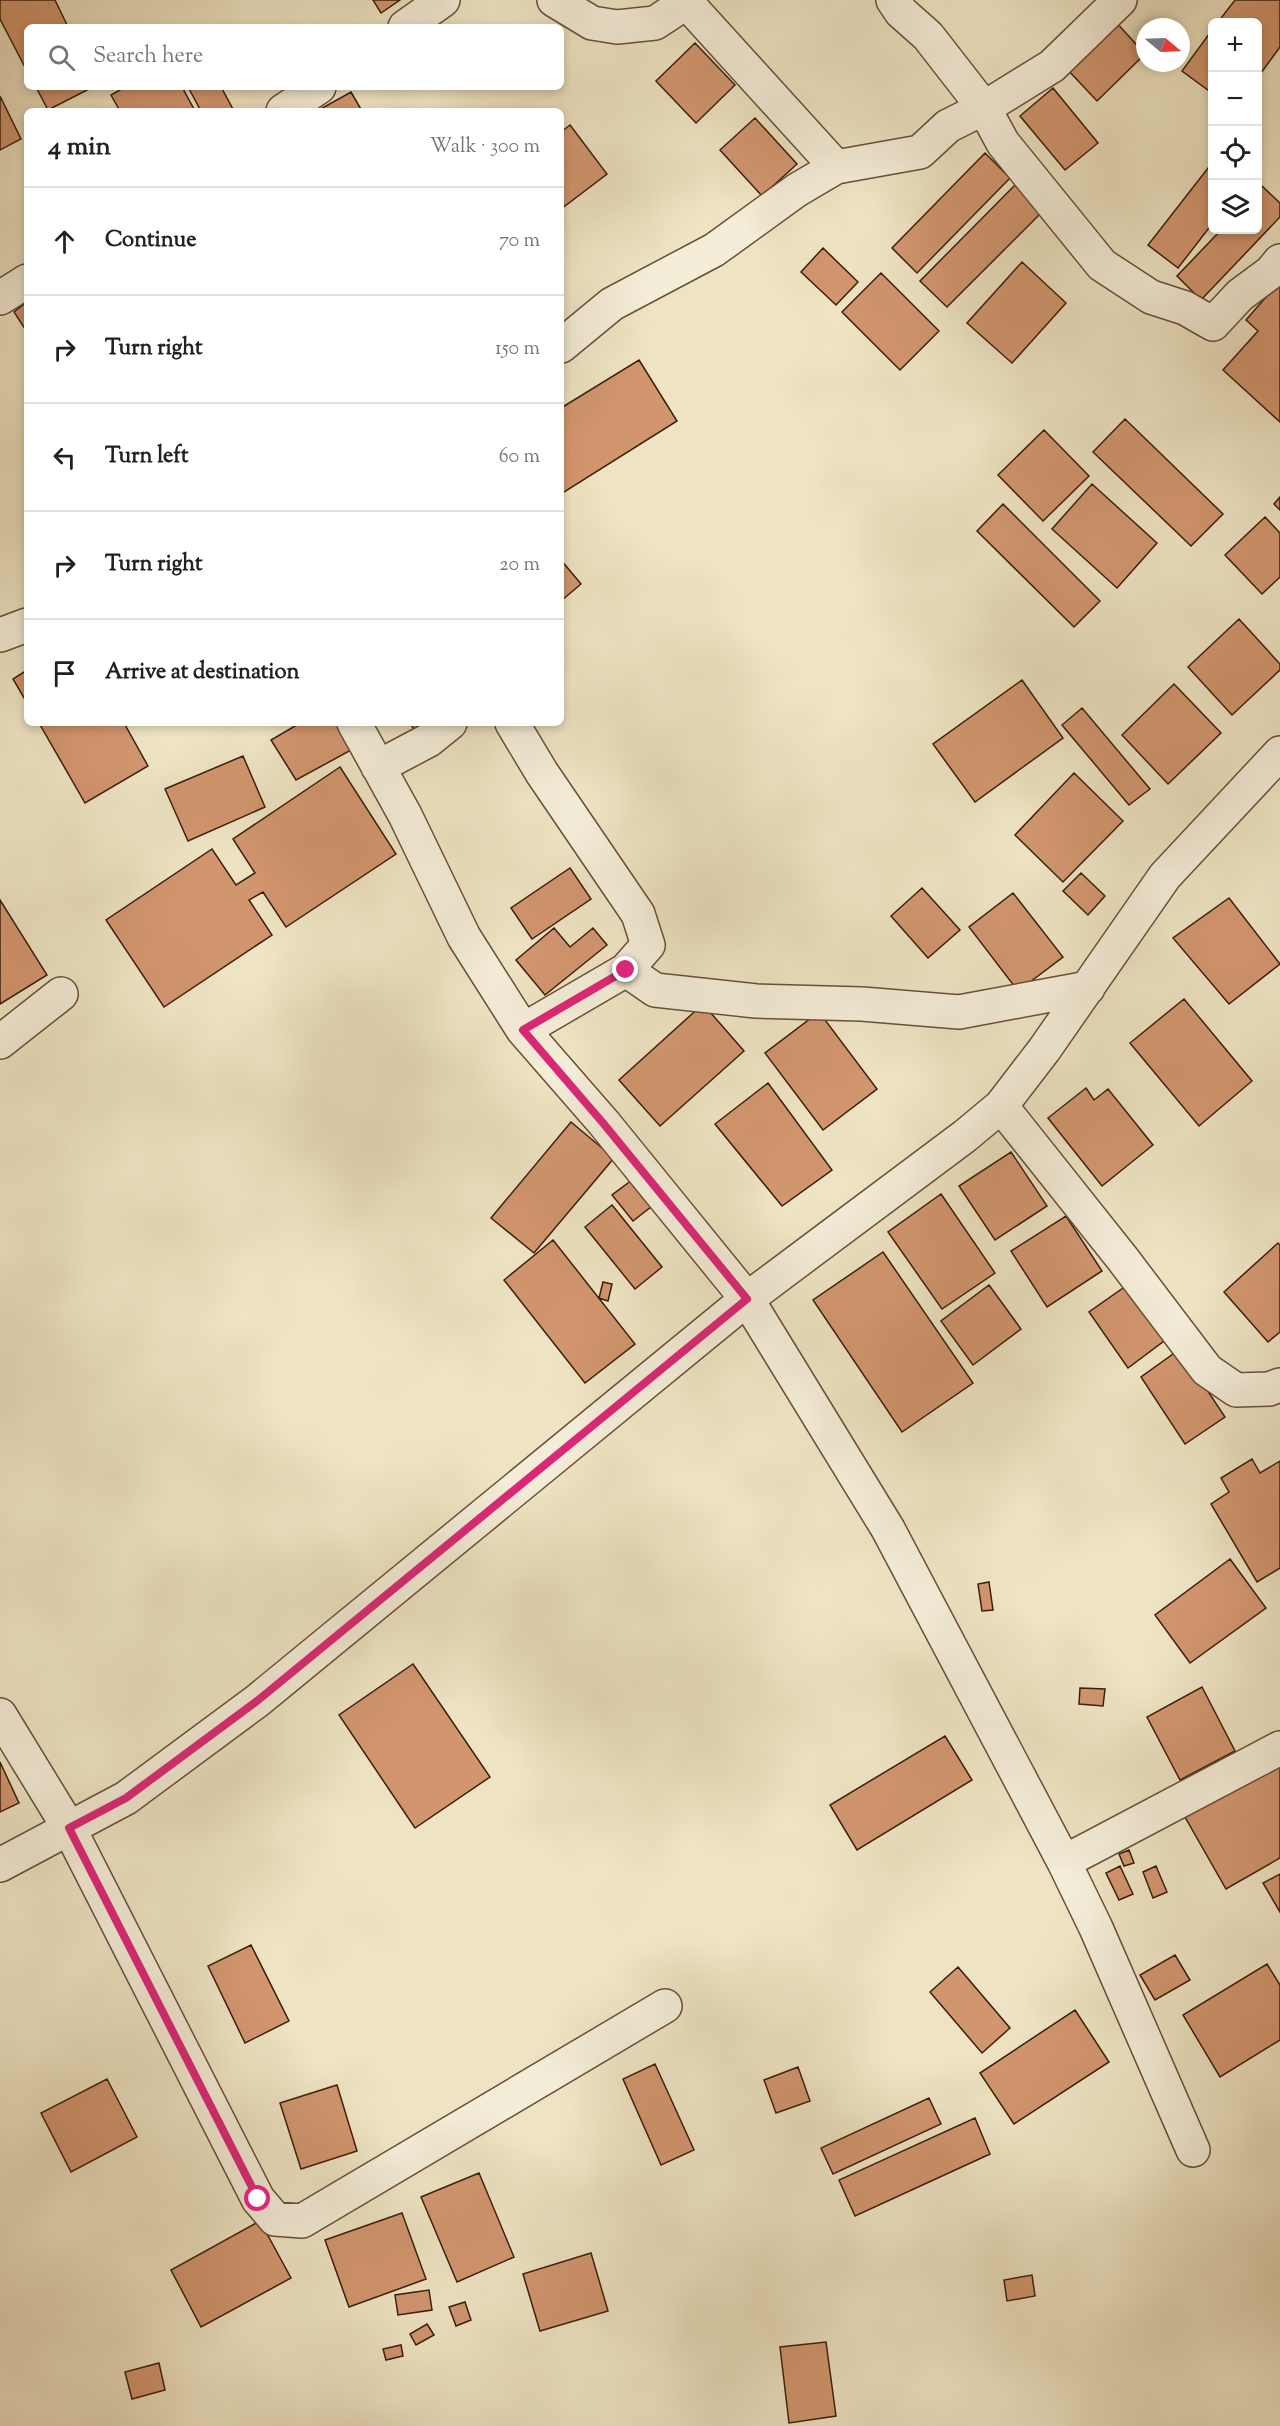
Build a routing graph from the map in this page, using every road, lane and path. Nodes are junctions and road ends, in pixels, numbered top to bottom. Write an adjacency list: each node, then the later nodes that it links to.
1 (443, 0): 6 (street)
2 (554, 0): 5 (street)
3 (893, 0): 9 (street)
4 (1120, 0): 9 (street)
5 (688, 2): 10 (street)
6 (409, 24)
7 (315, 90): 8 (street)
8 (288, 108)
9 (984, 108): 10 (street); 11 (street)
10 (836, 167): 14 (street)
11 (1280, 261)
12 (24, 283): 13 (street)
13 (0, 298)
14 (564, 344)
15 (24, 626): 16 (street)
16 (0, 634)
17 (356, 726): 21 (street)
18 (446, 726): 21 (street)
19 (514, 726): 22 (street)
20 (1280, 753): 23 (street)
21 (378, 767): 25 (street)
22 (626, 970): 23 (street); 25 (street)
23 (1088, 988): 27 (street)
24 (61, 994): 26 (street)
25 (523, 1030): 28 (street)
26 (0, 1042)
27 (1001, 1106): 28 (street); 29 (street)
28 (747, 1299): 32 (street); 33 (street)
29 (1280, 1385)
30 (0, 1715): 32 (street)
31 (1280, 1748): 33 (street)
32 (69, 1828): 34 (street); 35 (street)
33 (1064, 1862): 36 (street)
34 (0, 1865)
35 (665, 2006)
36 (1193, 2150)

